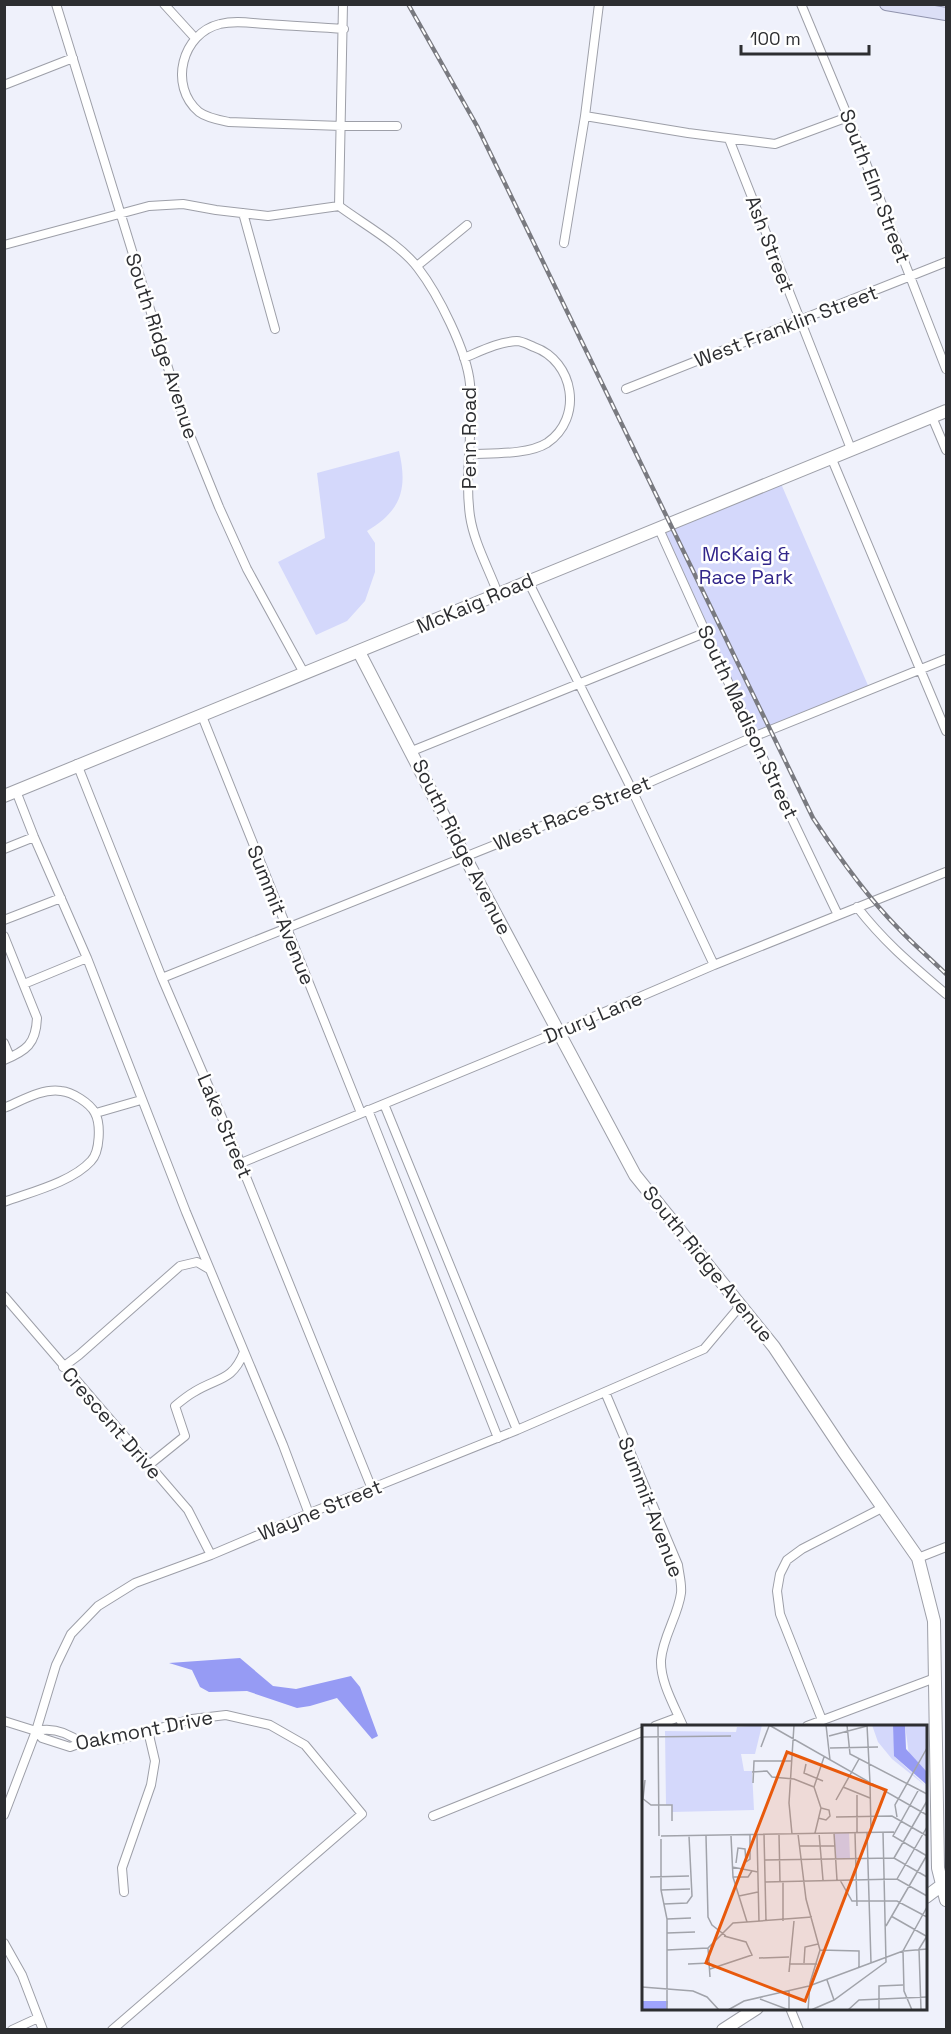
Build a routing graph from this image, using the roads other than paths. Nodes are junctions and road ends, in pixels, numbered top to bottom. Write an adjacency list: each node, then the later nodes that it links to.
1 (56, 4): 10 (street, South Ridge Avenue)
2 (164, 4): 9 (street)
3 (344, 4): 8 (street)
4 (599, 4): 12 (street)
5 (801, 4): 13 (street, South Elm Street)
6 (886, 4): 7 (main road)
7 (946, 14)
8 (344, 29): 9 (street); 14 (street)
9 (195, 38): 14 (street)
10 (73, 58): 11 (street); 19 (street, South Ridge Avenue)
11 (4, 85)
12 (585, 116): 16 (street); 21 (street)
13 (848, 117): 16 (street); 25 (street, South Elm Street)
14 (342, 126): 15 (street); 17 (street)
15 (397, 126)
16 (729, 139): 26 (street, Ash Street)
17 (339, 206): 18 (street); 24 (street, Penn Road)
18 (243, 213): 19 (street); 27 (street)
19 (120, 214): 22 (street); 44 (street, South Ridge Avenue)
20 (467, 225): 24 (street)
21 (564, 243)
22 (4, 245)
23 (946, 262): 25 (street, West Franklin Street)
24 (417, 266): 28 (street, Penn Road)
25 (910, 277): 26 (street, West Franklin Street); 29 (street, South Elm Street)
26 (799, 320): 30 (street, West Franklin Street); 33 (street, Ash Street)
27 (275, 329)
28 (464, 358): 35 (street, Penn Road); 35 (street)
29 (946, 369)
30 (626, 389)
31 (946, 411): 32 (street, McKaig Road)
32 (932, 417): 33 (street, McKaig Road); 34 (street)
33 (851, 450): 36 (street, McKaig Road)
34 (946, 450)
35 (470, 454): 39 (street, Penn Road)
36 (831, 457): 37 (street, McKaig Road); 43 (street)
37 (659, 529): 38 (street, McKaig Road); 40 (street, South Madison Street)
38 (528, 580): 39 (street, McKaig Road); 45 (street)
39 (498, 594): 41 (street, McKaig Road)
40 (707, 632): 45 (street); 48 (street, South Madison Street)
41 (359, 652): 44 (street, McKaig Road); 49 (street, South Ridge Avenue)
42 (946, 659): 43 (street, West Race Street)
43 (920, 669): 47 (street); 48 (street, West Race Street)
44 (304, 673): 46 (street, McKaig Road)
45 (579, 684): 49 (street); 51 (street)
46 (201, 716): 50 (street, McKaig Road); 61 (street, Summit Avenue)
47 (946, 731)
48 (753, 737): 51 (street, West Race Street); 59 (street, South Madison Street)
49 (412, 751): 55 (street, South Ridge Avenue)
50 (77, 764): 52 (street, McKaig Road); 65 (street, Lake Street)
51 (632, 790): 55 (street, West Race Street); 64 (street)
52 (10, 793): 53 (street)
53 (34, 837): 54 (street); 57 (street)
54 (4, 849)
55 (465, 856): 61 (street, West Race Street); 68 (street, South Ridge Avenue)
56 (946, 872): 58 (street, Drury Lane)
57 (61, 898): 60 (street); 63 (street)
58 (857, 907): 59 (street, Drury Lane); 67 (street)
59 (838, 915): 64 (street, Drury Lane)
60 (4, 920)
61 (287, 929): 65 (street, West Race Street); 74 (street, Summit Avenue)
62 (4, 936): 66 (street)
63 (87, 958): 66 (street); 71 (street)
64 (714, 965): 68 (street, Drury Lane)
65 (162, 978): 76 (street, Lake Street)
66 (24, 984): 70 (street)
67 (946, 994)
68 (558, 1032): 72 (street, Drury Lane); 80 (street, South Ridge Avenue)
69 (4, 1043): 70 (street)
70 (8, 1059)
71 (141, 1100): 75 (street); 78 (street)
72 (384, 1104): 74 (street, Drury Lane); 84 (street)
73 (4, 1108): 75 (street)
74 (364, 1112): 76 (street, Drury Lane); 85 (street, Summit Avenue)
75 (96, 1113): 77 (street)
76 (241, 1163): 87 (street, Lake Street)
77 (4, 1202)
78 (210, 1270): 81 (street); 82 (street)
79 (4, 1296): 82 (street, Crescent Drive)
80 (741, 1305): 83 (street, Wayne Street); 88 (street, South Ridge Avenue)
81 (244, 1352): 86 (street); 89 (street)
82 (63, 1367): 86 (street, Crescent Drive)
83 (605, 1392): 84 (street, Wayne Street); 94 (street, Summit Avenue)
84 (517, 1430): 85 (street, Wayne Street)
85 (498, 1438): 87 (street, Wayne Street)
86 (149, 1465): 91 (street, Crescent Drive)
87 (372, 1489): 89 (street, Wayne Street)
88 (882, 1508): 92 (street, South Ridge Avenue); 95 (street)
89 (309, 1514): 91 (street, Wayne Street)
90 (946, 1547): 92 (street)
91 (211, 1555): 100 (street, Wayne Street)
92 (918, 1558): 93 (street, South Ridge Avenue)
93 (935, 1678): 95 (street); 105 (street, South Ridge Avenue)
94 (679, 1717): 97 (street); 98 (street, Summit Avenue)
95 (822, 1720): 99 (street)
96 (4, 1721): 100 (street, Oakmont Drive)
97 (658, 1725)
98 (683, 1725)
99 (810, 1725)
100 (36, 1731): 101 (street, Oakmont Drive); 103 (street, Wayne Street)
101 (148, 1731): 106 (street); 115 (street, Oakmont Drive)
102 (642, 1732): 104 (street)
103 (4, 1815)
104 (433, 1816)
105 (944, 1884): 107 (street); 108 (street, South Ridge Avenue)
106 (124, 1892)
107 (927, 1896)
108 (946, 1900)
109 (4, 1943): 112 (street)
110 (755, 2010): 116 (street)
111 (791, 2010): 117 (street)
112 (38, 2018): 113 (street); 114 (street)
113 (12, 2030)
114 (43, 2030)
115 (112, 2030)
116 (723, 2030)
117 (799, 2030)

